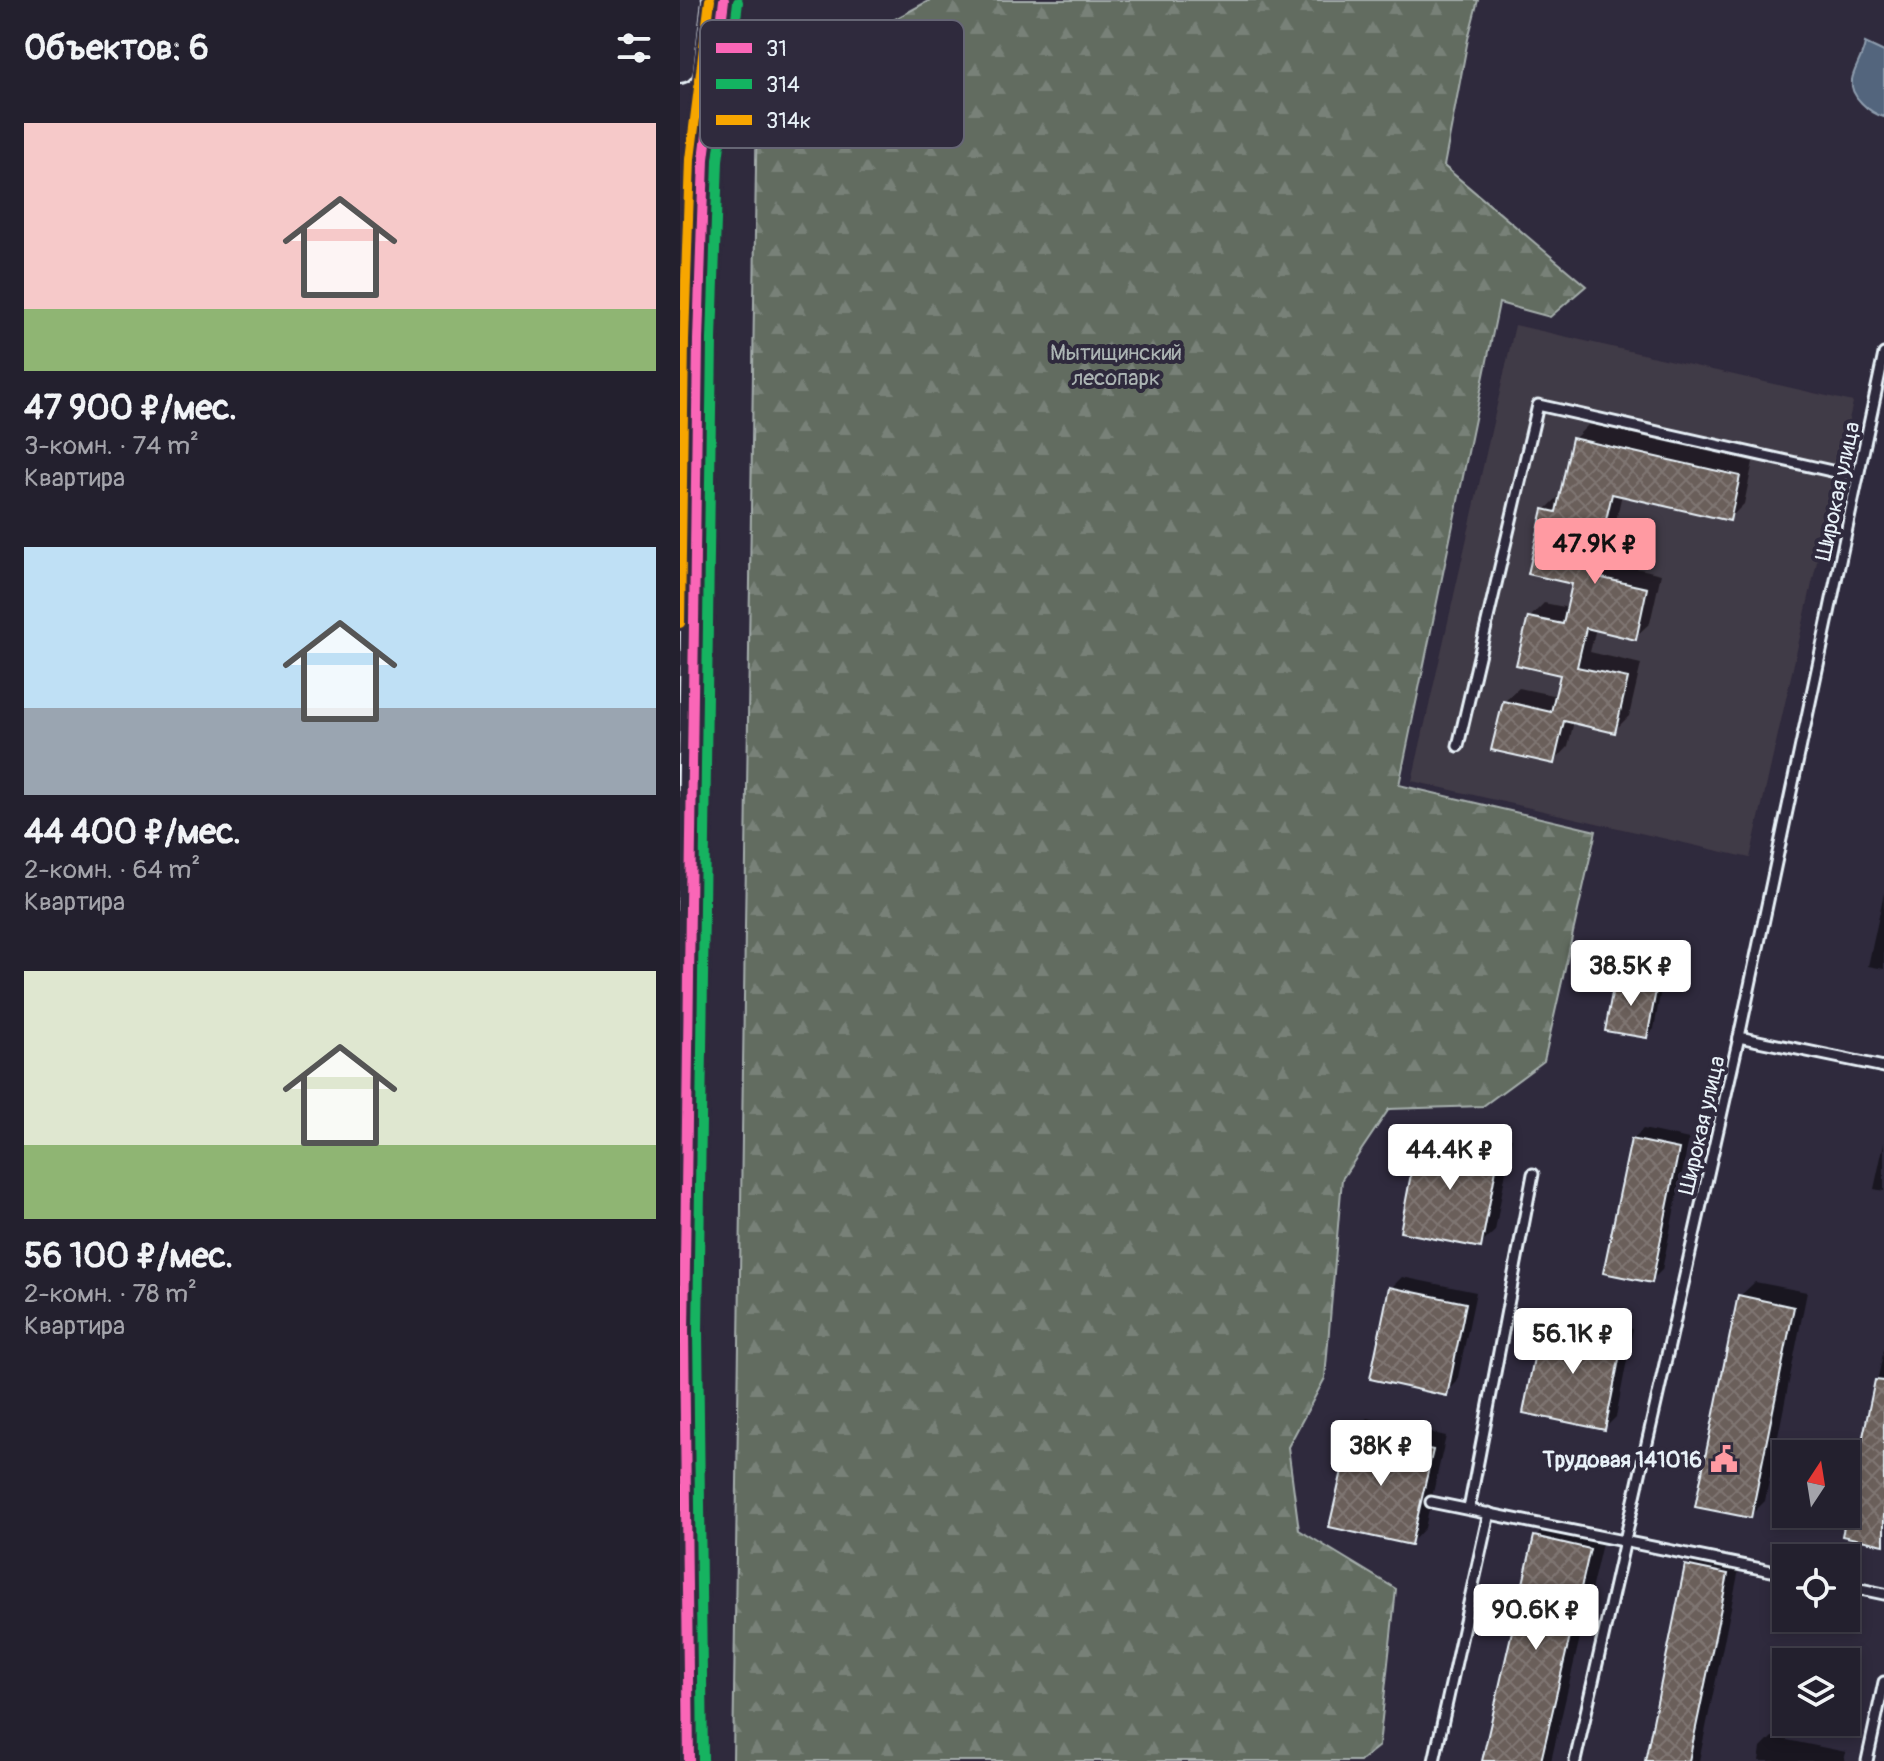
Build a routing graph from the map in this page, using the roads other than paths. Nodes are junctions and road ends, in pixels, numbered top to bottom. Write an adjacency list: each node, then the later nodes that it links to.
1 (688, 0): 4 (main road)
2 (724, 0): 3 (main road)
3 (721, 20)
4 (680, 69)
5 (705, 148): 20 (main road)
6 (1884, 354): 7 (lane, Широкая улица)
7 (1858, 477): 8 (lane); 9 (lane, Широкая улица)
8 (1458, 746)
9 (1739, 1037): 10 (lane); 15 (lane, Широкая улица)
10 (1884, 1067)
11 (1533, 1174): 13 (lane)
12 (1431, 1502): 13 (lane)
13 (1469, 1509): 14 (lane)
14 (1489, 1513): 15 (lane); 21 (lane)
15 (1625, 1541): 16 (lane); 22 (lane, Широкая улица)
16 (1772, 1571)
17 (1860, 1589): 18 (lane)
18 (1884, 1594)
19 (1884, 1682): 23 (lane)
20 (689, 1761)
21 (1434, 1761)
22 (1575, 1761)
23 (1867, 1761)

